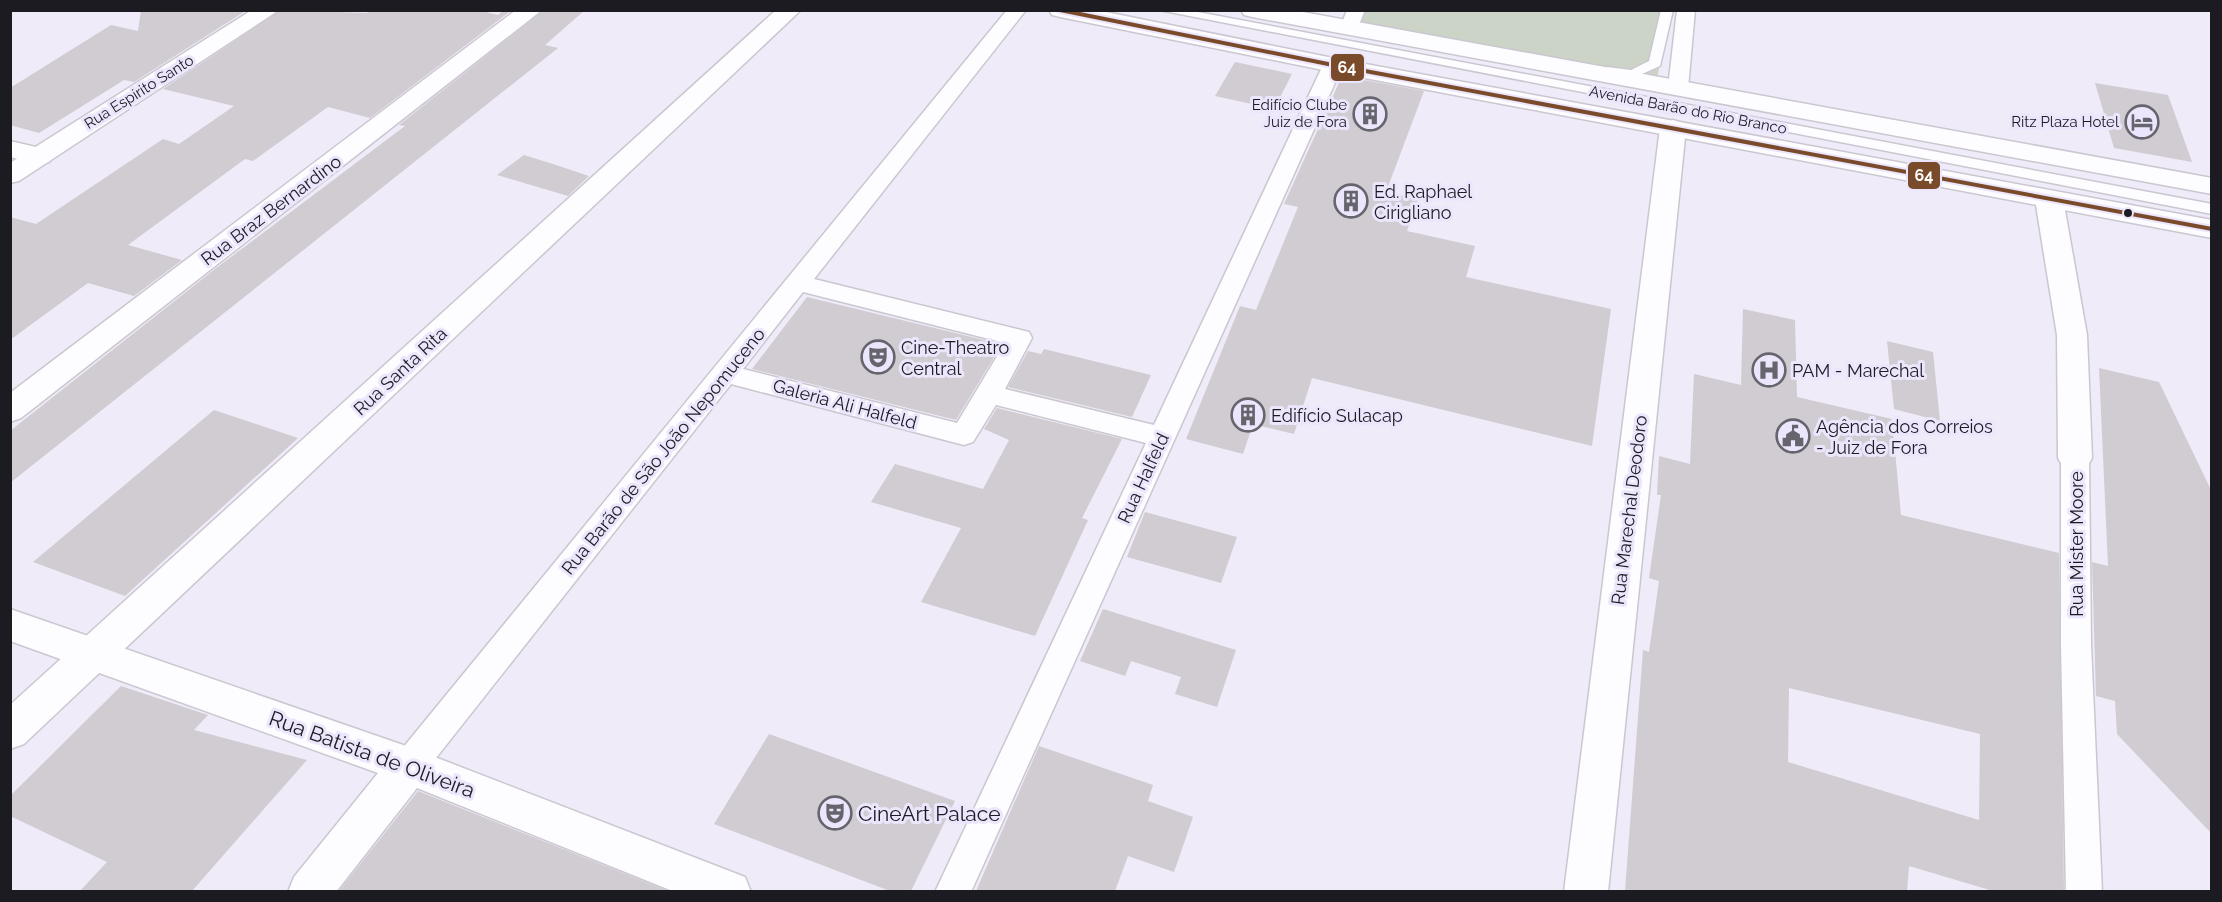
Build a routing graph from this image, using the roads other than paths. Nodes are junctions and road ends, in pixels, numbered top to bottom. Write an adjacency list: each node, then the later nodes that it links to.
1 (268, 10): 16 (street, Rua Espírito Santo)
2 (531, 10): 25 (street, Rua Braz Bernardino)
3 (790, 10): 29 (street, Rua Santa Rita)
4 (1017, 10): 22 (street, Rua Barão de São João Nepomuceno)
5 (1060, 10): 11 (street, Avenida Barão do Rio Branco)
6 (1165, 10): 20 (lane, Avenida Barão do Rio Branco)
7 (1252, 10): 10 (street, Avenida Barão do Rio Branco)
8 (1667, 10): 12 (lane)
9 (1686, 10): 13 (street)
10 (1353, 19): 12 (street, Avenida Barão do Rio Branco)
11 (1333, 65): 14 (street, Avenida Barão do Rio Branco); 26 (street, Rua Halfeld)
12 (1587, 72): 13 (street, Avenida Barão do Rio Branco)
13 (1677, 88): 18 (street, Avenida Barão do Rio Branco)
14 (1673, 129): 19 (street, Avenida Barão do Rio Branco); 35 (street, Rua Marechal Deodoro)
15 (10, 149): 16 (street)
16 (40, 156): 17 (street, Rua Espírito Santo)
17 (10, 175)
18 (2211, 186)
19 (2049, 199): 21 (street, Avenida Barão do Rio Branco); 27 (street, Rua Mister Moore)
20 (2211, 209)
21 (2211, 229)
22 (797, 284): 23 (street, Rua Barão de São João Nepomuceno); 24 (street)
23 (725, 373): 24 (street, Galeria Ali Halfeld); 31 (street, Rua Barão de São João Nepomuceno)
24 (989, 394): 26 (street)
25 (10, 410)
26 (1162, 437): 34 (street, Rua Halfeld)
27 (2075, 458): 36 (street, Rua Mister Moore)
28 (10, 625): 29 (street, Rua Batista de Oliveira)
29 (93, 655): 30 (street, Rua Santa Rita); 31 (street, Rua Batista de Oliveira)
30 (10, 731)
31 (409, 765): 32 (street, Rua Barão de São João Nepomuceno); 33 (street, Rua Batista de Oliveira)
32 (309, 891)
33 (730, 891)
34 (953, 891)
35 (1586, 891)
36 (2084, 891)

